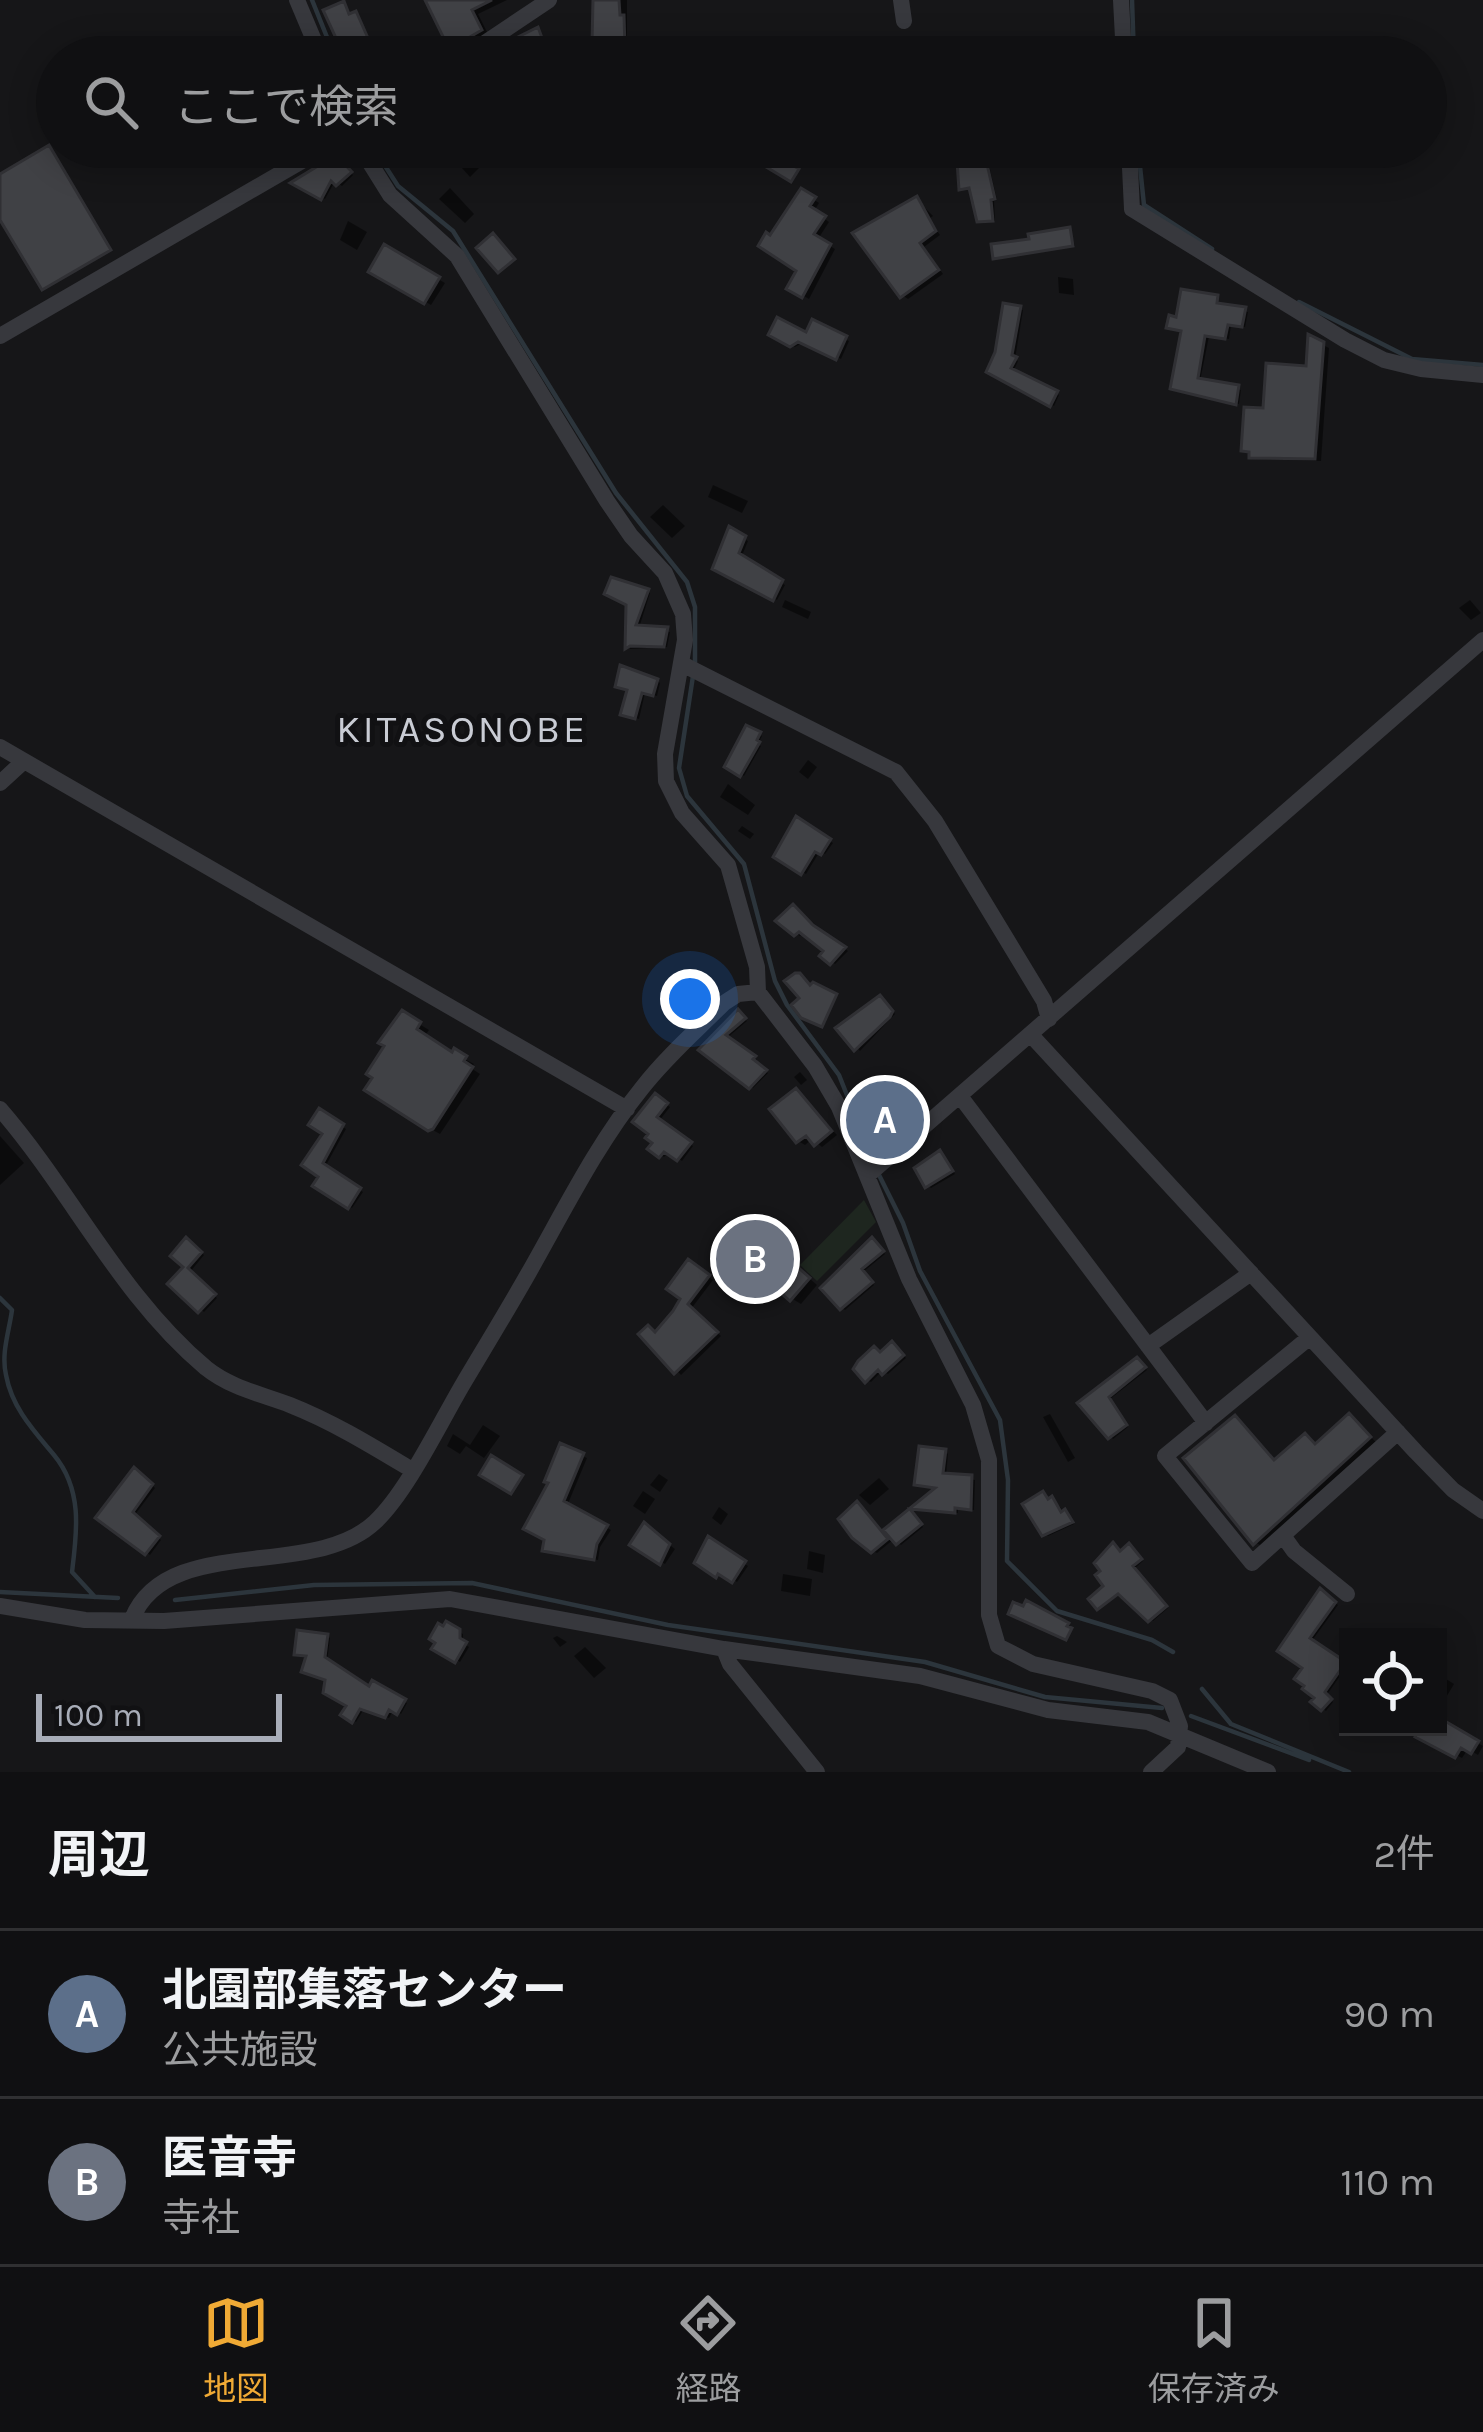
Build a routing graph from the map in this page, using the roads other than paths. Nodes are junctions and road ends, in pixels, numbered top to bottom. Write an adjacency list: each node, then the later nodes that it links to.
1 (297, 0): 6 (street)
2 (549, 0): 7 (street)
3 (901, 0): 5 (street)
4 (1121, 0): 8 (street)
5 (904, 21)
6 (312, 36)
7 (495, 36)
8 (1123, 36)
9 (290, 168): 12 (street)
10 (373, 168): 15 (street)
11 (1130, 168): 13 (street)
12 (0, 336)
13 (1483, 375)
14 (1483, 640): 20 (street)
15 (682, 664): 19 (street); 20 (street)
16 (0, 747): 17 (street)
17 (24, 760): 18 (street); 24 (street)
18 (0, 783)
19 (758, 992): 24 (street); 25 (street)
20 (1049, 1019): 21 (street)
21 (1031, 1035): 22 (street); 26 (street)
22 (960, 1096): 25 (street); 28 (street)
23 (0, 1109): 31 (street)
24 (627, 1109): 31 (street)
25 (867, 1176): 38 (street)
26 (1251, 1273): 27 (street); 28 (street)
27 (1310, 1337): 29 (street); 30 (street)
28 (1148, 1346): 29 (street)
29 (1206, 1423): 33 (street)
30 (1398, 1432): 32 (street); 33 (street)
31 (412, 1470): 36 (street)
32 (1483, 1511)
33 (1284, 1537): 34 (street)
34 (1347, 1594)
35 (0, 1606): 36 (street)
36 (131, 1619): 37 (street)
37 (724, 1648): 38 (street); 39 (street)
38 (1180, 1733): 40 (street); 41 (street)
39 (817, 1772)
40 (1151, 1772)
41 (1268, 1772)

